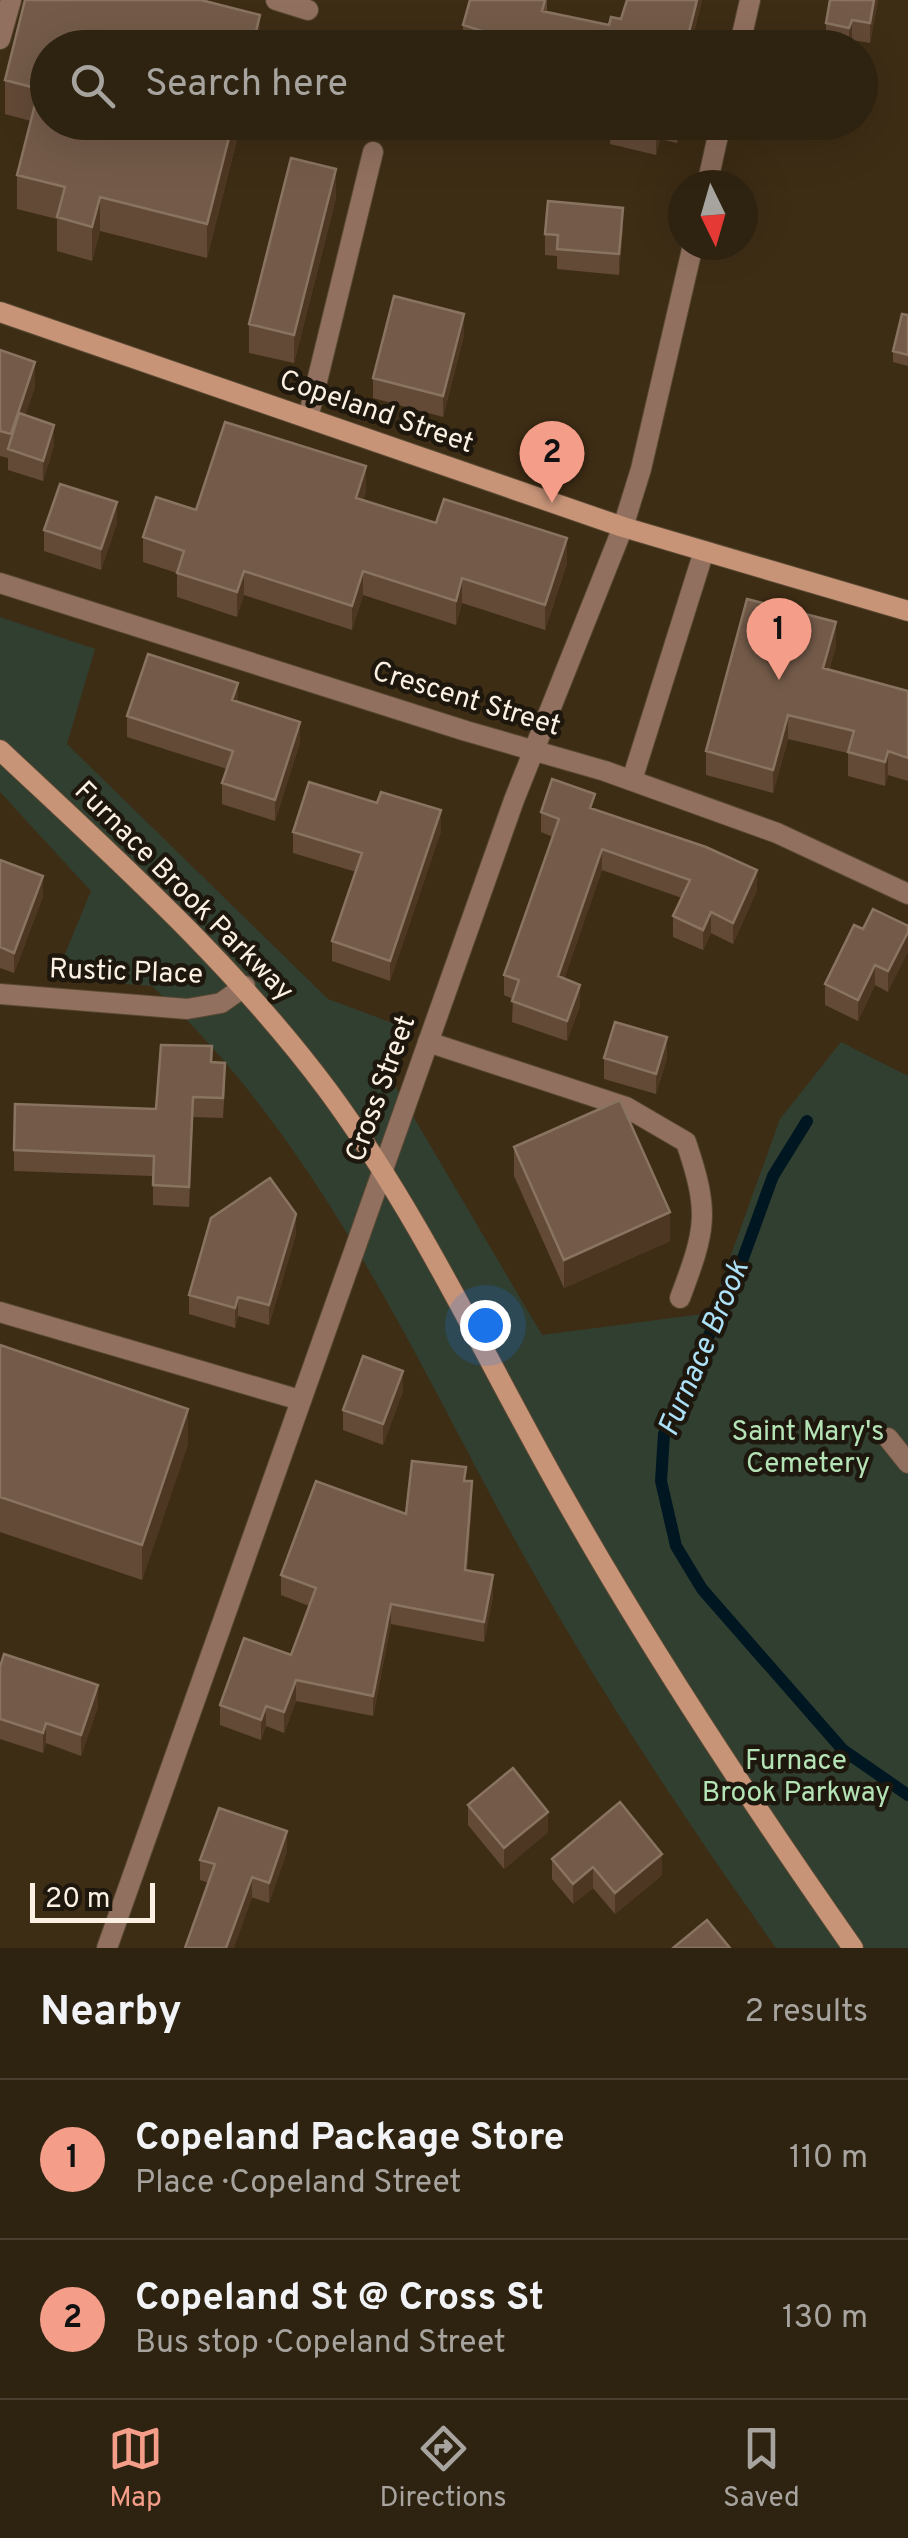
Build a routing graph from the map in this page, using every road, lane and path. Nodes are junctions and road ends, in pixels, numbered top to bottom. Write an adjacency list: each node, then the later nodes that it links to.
1 (11, 0): 6 (street)
2 (276, 0): 4 (street)
3 (750, 0): 5 (street)
4 (308, 10)
5 (743, 30)
6 (0, 39)
7 (718, 140): 9 (street)
8 (373, 152): 12 (street)
9 (711, 170)
10 (690, 260): 13 (street, Cross Street)
11 (0, 312): 12 (main road, Copeland Street)
12 (308, 418): 13 (main road, Copeland Street)
13 (622, 527): 14 (main road, Copeland Street); 17 (street, Cross Street)
14 (704, 551): 16 (main road, Copeland Street); 19 (street)
15 (0, 583): 17 (street, Crescent Street)
16 (908, 610)
17 (534, 749): 19 (street, Crescent Street); 23 (street, Cross Street)
18 (0, 750): 21 (main road, Furnace Brook Parkway)
19 (632, 780): 20 (street, Crescent Street)
20 (908, 894)
21 (245, 986): 22 (street, Rustic Place); 24 (main road, Furnace Brook Parkway)
22 (0, 994)
23 (428, 1042): 24 (street, Cross Street); 25 (street)
24 (383, 1169): 27 (street, Cross Street); 31 (main road, Furnace Brook Parkway)
25 (680, 1298)
26 (0, 1312): 27 (street)
27 (300, 1400): 30 (street, Cross Street)
28 (888, 1438): 29 (street)
29 (908, 1463)
30 (108, 1948)
31 (853, 1948)

